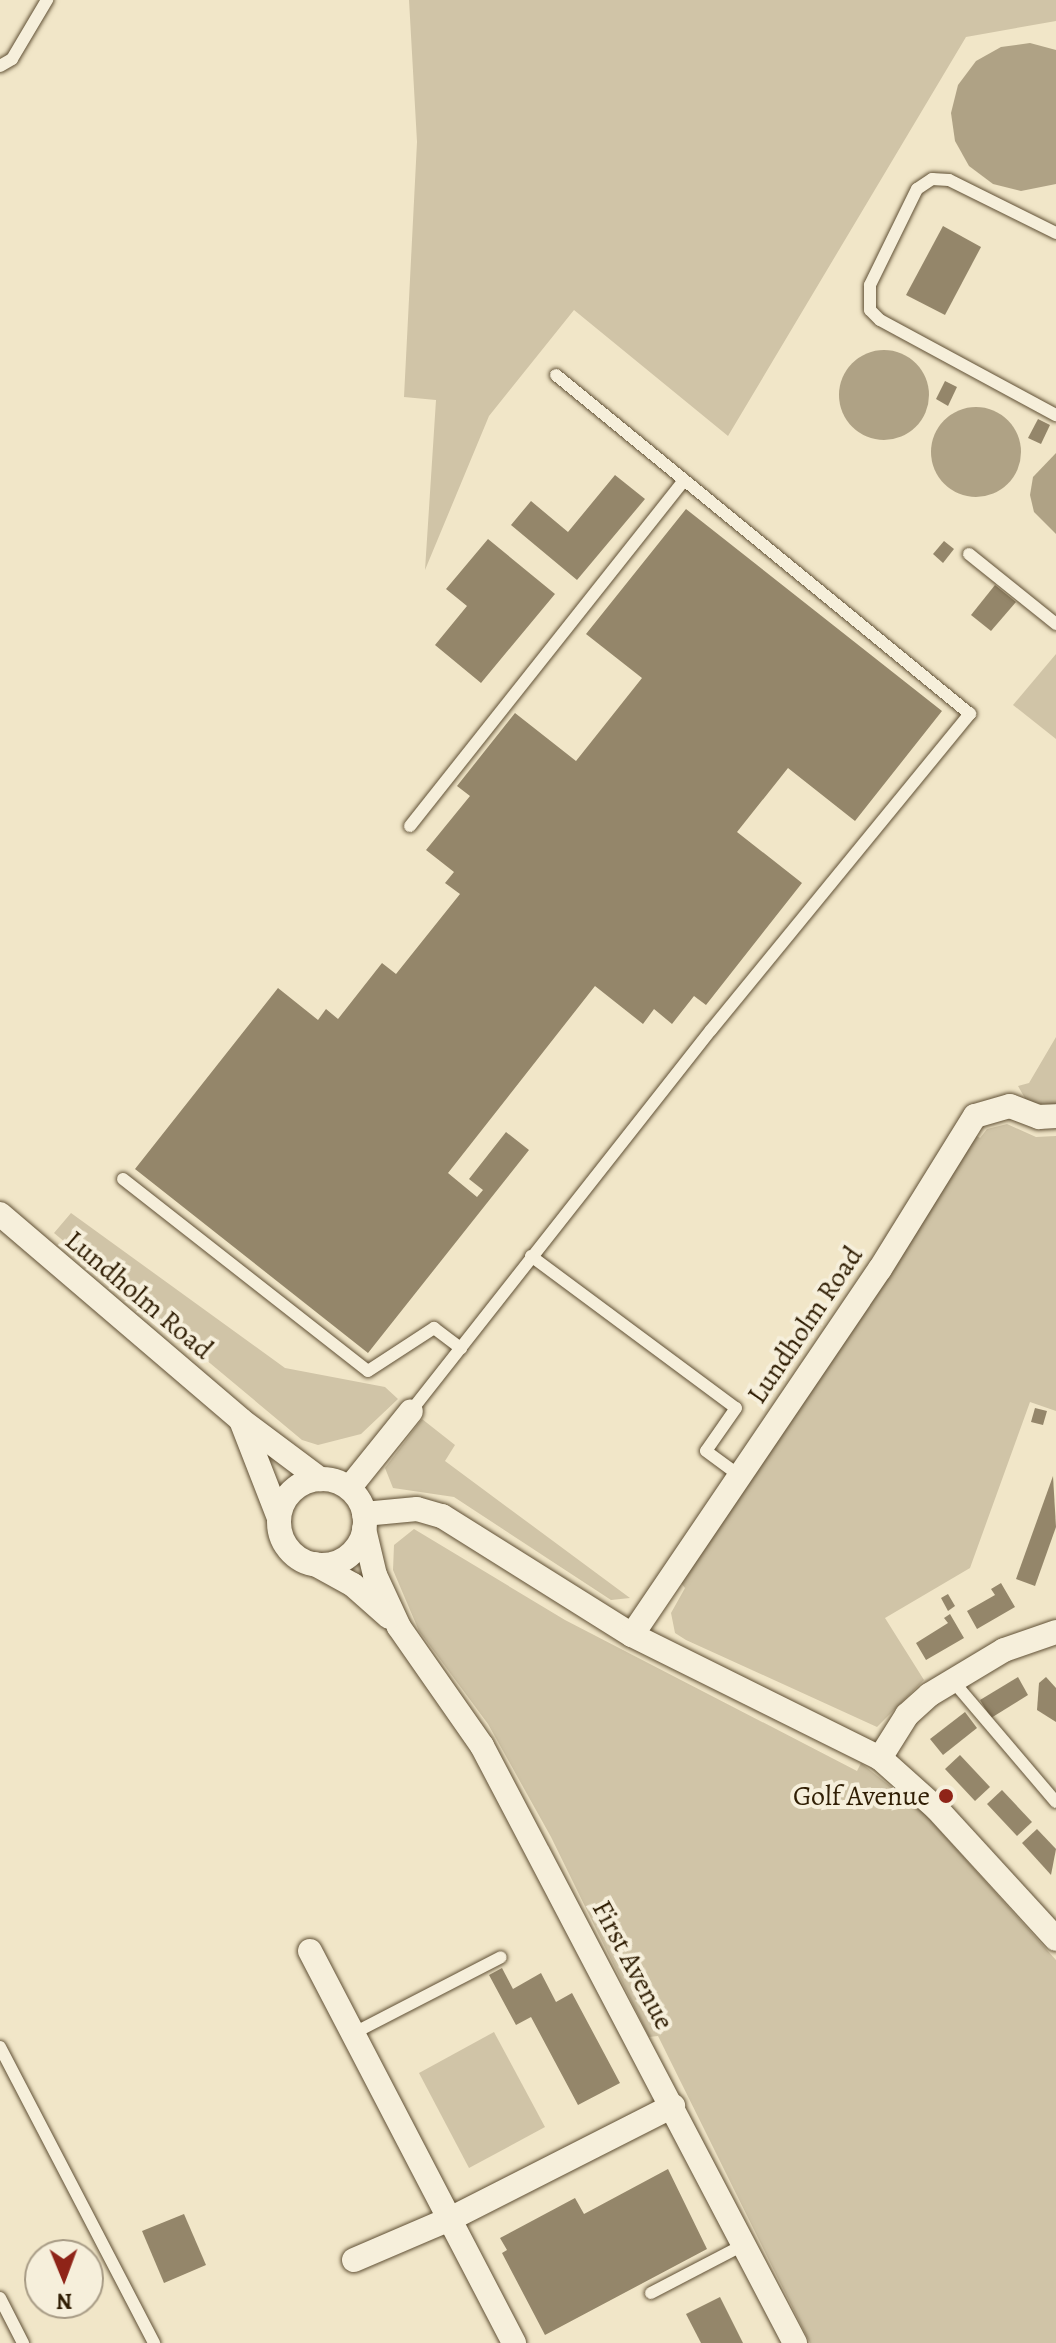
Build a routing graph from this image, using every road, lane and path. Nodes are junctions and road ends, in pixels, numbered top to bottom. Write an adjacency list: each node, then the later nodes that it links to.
1 (47, 0): 2 (lane)
2 (0, 66)
3 (1056, 233): 5 (lane)
4 (556, 375): 6 (lane)
5 (1056, 415)
6 (684, 480): 9 (lane); 13 (lane)
7 (969, 554): 8 (lane)
8 (1056, 624)
9 (410, 826)
10 (1056, 1116): 17 (street, Lundholm Road)
11 (123, 1179): 14 (lane)
12 (0, 1214): 16 (street, Lundholm Road)
13 (531, 1256): 14 (lane); 17 (lane)
14 (461, 1348): 15 (lane)
15 (411, 1411): 19 (street)
16 (241, 1420): 18 (street, Lundholm Road); 20 (street, Lundholm Road)
17 (740, 1476): 26 (street, Lundholm Road)
18 (320, 1479): 19 (street, Lundholm Road); 20 (street)
19 (350, 1487): 21 (street)
20 (279, 1518): 22 (street, Lundholm Road)
21 (364, 1522): 22 (street); 24 (street, First Avenue); 26 (street)
22 (313, 1563): 24 (street, First Avenue)
23 (1056, 1621): 25 (street)
24 (399, 1627): 35 (street, First Avenue)
25 (1056, 1632): 27 (street)
26 (632, 1635): 28 (street)
27 (952, 1680): 28 (street); 29 (lane)
28 (880, 1758): 30 (street)
29 (1056, 1802)
30 (1056, 1939)
31 (310, 1951): 33 (street)
32 (501, 1957): 33 (lane)
33 (354, 2033): 36 (street)
34 (0, 2047): 42 (lane)
35 (673, 2106): 36 (street); 37 (street, First Avenue)
36 (452, 2218): 38 (street); 43 (street)
37 (745, 2244): 39 (lane); 44 (street, First Avenue)
38 (354, 2260)
39 (651, 2293)
40 (0, 2298): 41 (lane)
41 (23, 2343)
42 (154, 2343)
43 (514, 2343)
44 (795, 2343)

